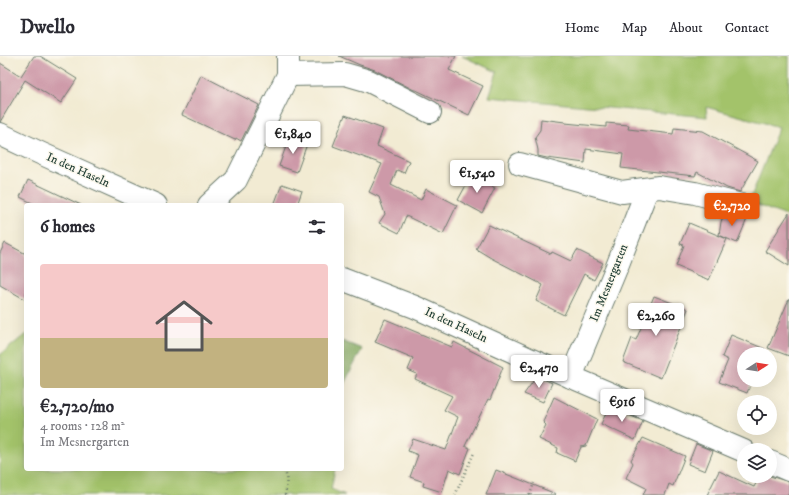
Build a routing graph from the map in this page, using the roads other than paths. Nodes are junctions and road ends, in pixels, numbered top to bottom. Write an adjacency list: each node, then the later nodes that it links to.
1 (288, 65): 2 (street); 7 (street)
2 (430, 112)
3 (0, 134): 6 (street, In den Haseln)
4 (520, 164): 5 (street)
5 (647, 190): 8 (street); 10 (street, Im Mesnergarten)
6 (151, 203)
7 (210, 203)
8 (741, 205)
9 (344, 280): 10 (street, In den Haseln)
10 (570, 376): 11 (street, In den Haseln)
11 (737, 448)
12 (777, 465): 13 (street)
13 (789, 470)

